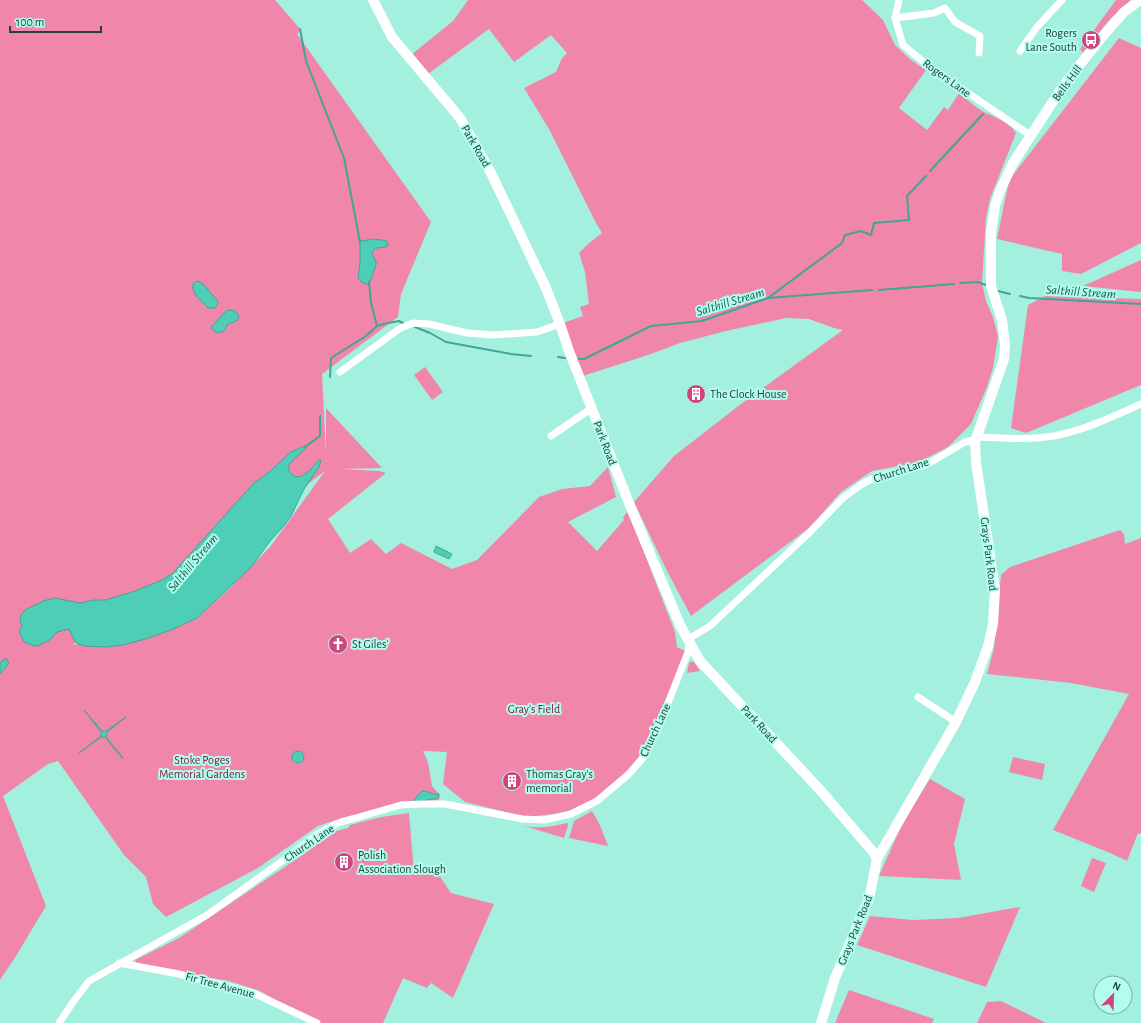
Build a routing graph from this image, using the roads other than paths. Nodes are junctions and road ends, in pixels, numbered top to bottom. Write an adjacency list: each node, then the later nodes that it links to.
1 (373, 0): 9 (main road, Park Road)
2 (899, 0): 5 (street, Rogers Lane)
3 (1062, 0): 6 (street)
4 (1140, 0): 8 (main road, Bells Hill)
5 (895, 18): 7 (street); 8 (street, Rogers Lane)
6 (1020, 51)
7 (979, 53)
8 (1030, 135): 14 (main road, Grays Park Road)
9 (560, 324): 10 (street); 12 (main road, Park Road)
10 (340, 372)
11 (1141, 404): 14 (street, Church Lane)
12 (592, 408): 13 (street); 15 (main road, Park Road)
13 (551, 436)
14 (976, 439): 15 (street, Church Lane); 17 (main road, Grays Park Road)
15 (689, 642): 18 (main road, Park Road); 19 (street, Church Lane)
16 (918, 697): 17 (street)
17 (956, 722): 18 (main road, Grays Park Road)
18 (877, 859): 22 (main road, Grays Park Road)
19 (119, 963): 20 (street, Church Lane); 21 (street, Fir Tree Avenue)
20 (59, 1023)
21 (317, 1023)
22 (821, 1023)

